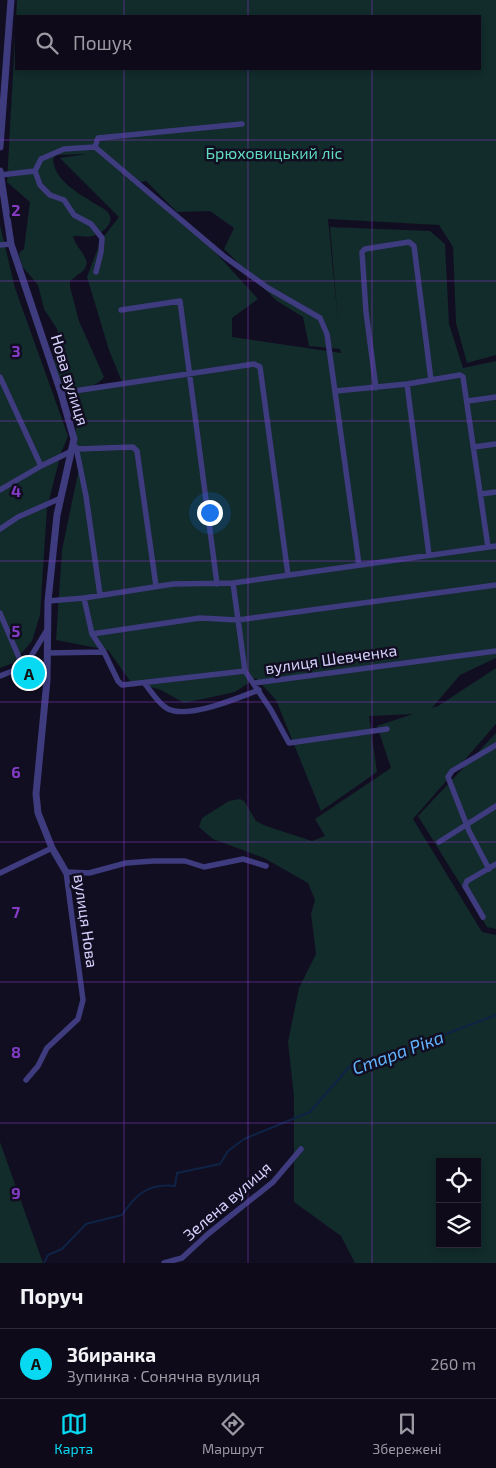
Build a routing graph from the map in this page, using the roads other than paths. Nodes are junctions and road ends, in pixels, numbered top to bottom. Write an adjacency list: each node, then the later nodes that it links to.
1 (11, 0): 3 (street)
2 (242, 124): 4 (street)
3 (0, 147)
4 (95, 147): 6 (street); 17 (street)
5 (0, 170): 7 (street, Нова вулиця)
6 (35, 171): 7 (street); 10 (street)
7 (0, 175): 9 (street, Нова вулиця)
8 (0, 244): 9 (street)
9 (11, 244): 18 (street, Нова вулиця)
10 (96, 272)
11 (122, 310): 12 (street)
12 (190, 374): 18 (street); 34 (street); 36 (street)
13 (0, 377): 24 (street)
14 (431, 380): 15 (street); 16 (street); 20 (street)
15 (407, 384): 16 (street); 32 (street)
16 (376, 388): 17 (street)
17 (336, 390): 33 (street)
18 (61, 392): 23 (street, Нова вулиця)
19 (496, 397): 20 (street)
20 (468, 401): 22 (street)
21 (496, 444): 22 (street)
22 (474, 447): 27 (street)
23 (74, 450): 24 (street); 28 (street, Нова вулиця); 38 (street); 39 (street)
24 (41, 466): 25 (street)
25 (0, 490)
26 (496, 492): 27 (street)
27 (481, 494): 31 (street)
28 (61, 498): 29 (street); 41 (street, Нова вулиця)
29 (0, 528)
30 (496, 546): 31 (street)
31 (488, 547): 32 (street)
32 (429, 555): 33 (street)
33 (359, 565): 34 (street)
34 (288, 575): 35 (street)
35 (233, 583): 36 (street); 43 (street)
36 (217, 584): 38 (street)
37 (496, 584): 43 (street)
38 (156, 586): 39 (street)
39 (100, 595): 40 (street)
40 (84, 598): 41 (street); 45 (street)
41 (48, 601): 44 (street, Нова вулиця)
42 (0, 613): 52 (street)
43 (238, 620): 45 (street); 53 (street)
44 (47, 630): 46 (street, Нова вулиця); 48 (street, Нова вулиця)
45 (92, 634): 49 (street)
46 (37, 648): 48 (street); 50 (street, Нова вулиця)
47 (496, 651): 55 (street, вулиця Шевченка)
48 (47, 652): 49 (street); 51 (street, Нова вулиця)
49 (104, 652): 56 (street, вулиця Шевченка)
50 (30, 658): 51 (street); 52 (street, Нова вулиця)
51 (40, 666): 52 (street); 63 (street, вулиця Нова)
52 (22, 667): 54 (street)
53 (245, 671): 55 (street, вулиця Шевченка); 56 (street, вулиця Шевченка)
54 (0, 676)
55 (254, 683): 57 (street)
56 (145, 684): 57 (street)
57 (259, 690): 58 (street)
58 (387, 729)
59 (496, 745): 61 (street)
60 (496, 806): 61 (street)
61 (466, 825): 62 (street); 66 (street)
62 (439, 842)
63 (52, 848): 67 (street, вулиця Нова); 68 (street)
64 (496, 864): 66 (street)
65 (266, 866): 67 (street)
66 (489, 869): 69 (street)
67 (66, 872): 70 (street, вулиця Нова)
68 (0, 873)
69 (483, 917)
70 (26, 1080)
71 (302, 1149): 72 (street, Зелена вулиця)
72 (164, 1263)

